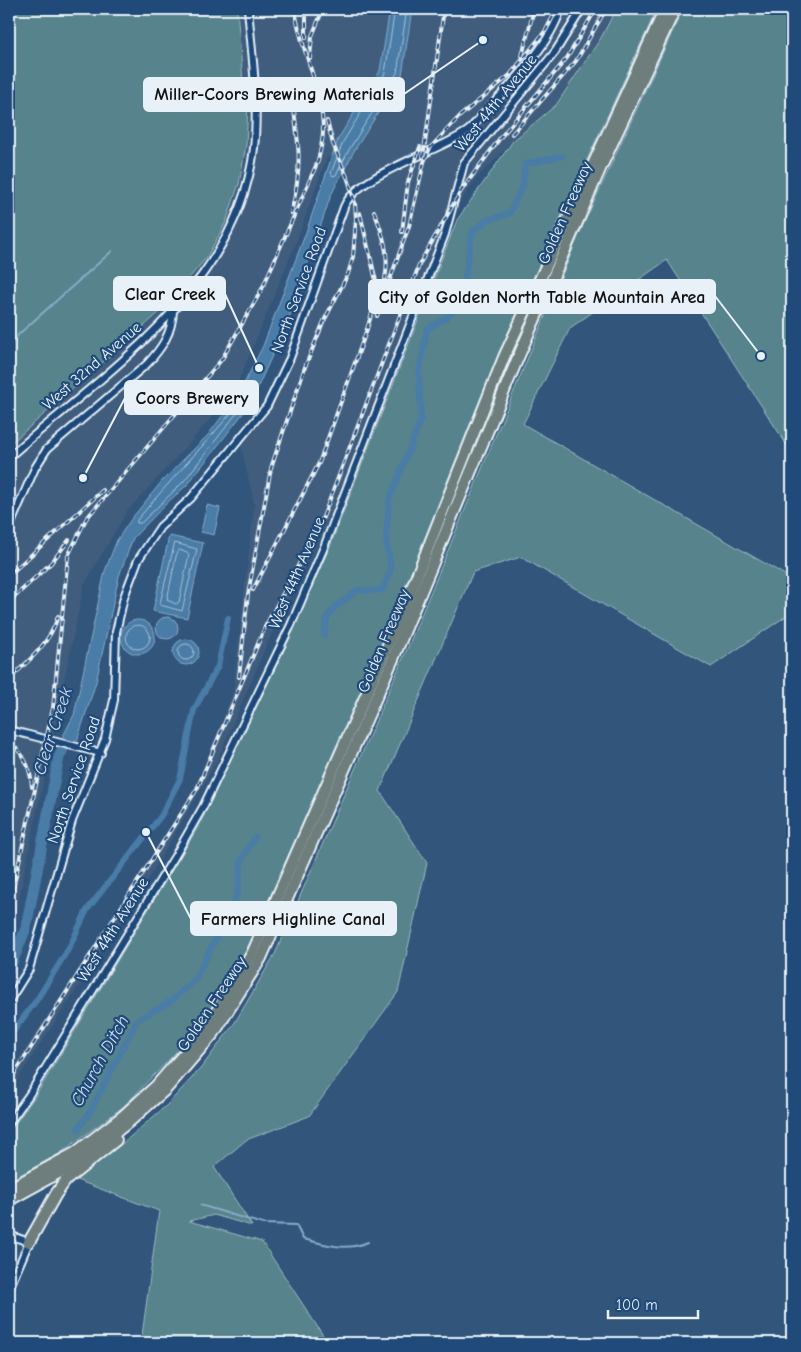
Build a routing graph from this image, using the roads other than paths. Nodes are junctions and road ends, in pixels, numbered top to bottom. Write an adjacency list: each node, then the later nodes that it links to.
1 (248, 9): 6 (street, West 32nd Avenue)
2 (561, 9): 10 (street, North Service Road)
3 (582, 9): 13 (street, West 44th Avenue)
4 (665, 9): 14 (highway, Golden Freeway)
5 (675, 9): 12 (highway, Golden Freeway)
6 (173, 311): 7 (street, West 32nd Avenue); 8 (street)
7 (9, 457)
8 (9, 528)
9 (9, 730): 10 (street)
10 (101, 753): 11 (street, North Service Road)
11 (9, 1001)
12 (166, 1089): 15 (highway, Golden Freeway); 17 (highway)
13 (9, 1123)
14 (9, 1189)
15 (9, 1200)
16 (9, 1235): 17 (street)
17 (29, 1242): 18 (street)
18 (9, 1289)

